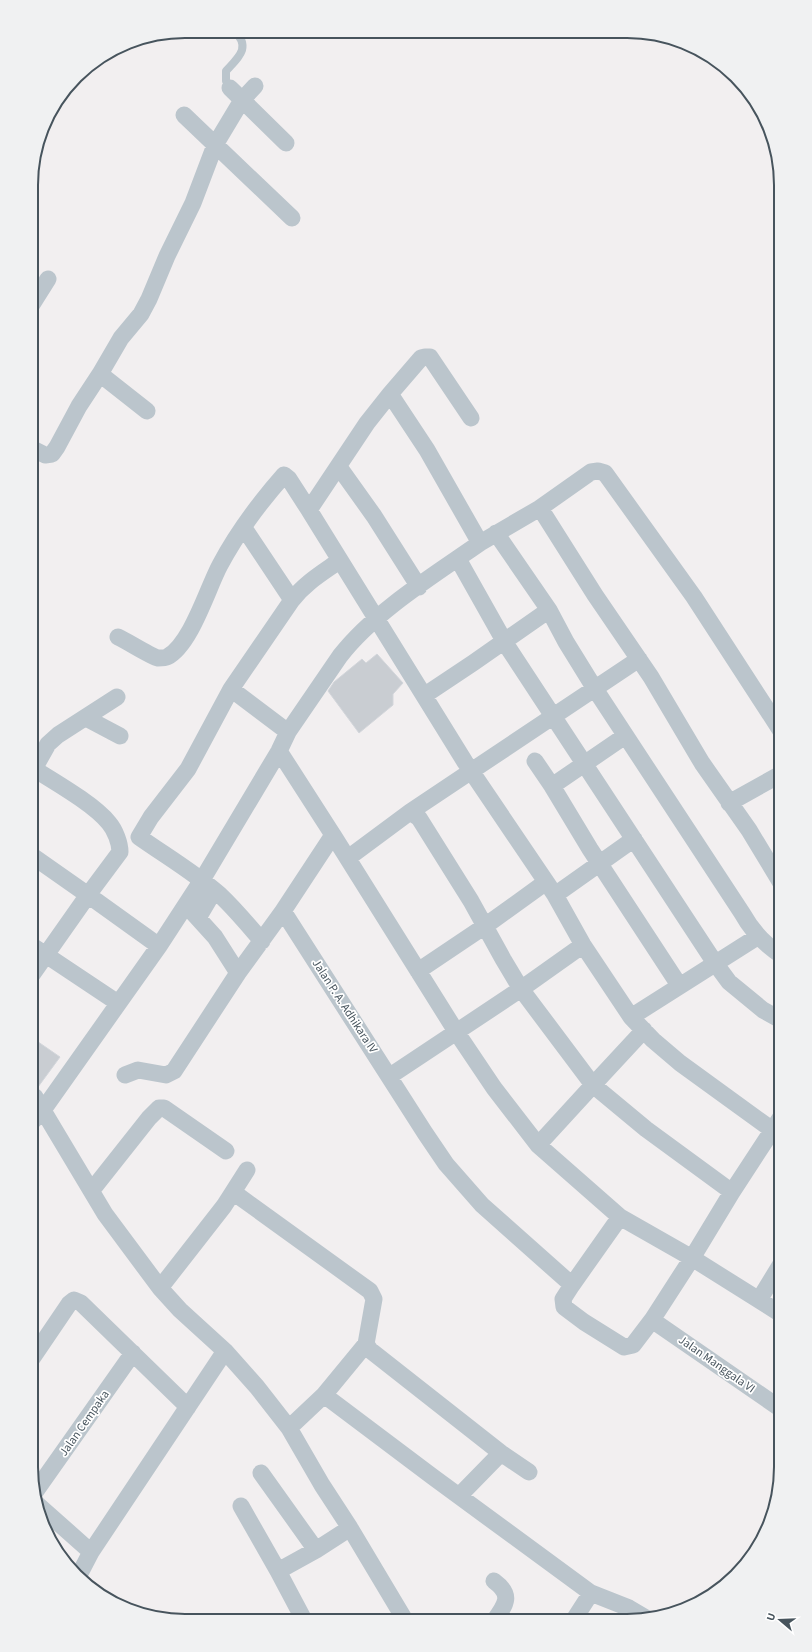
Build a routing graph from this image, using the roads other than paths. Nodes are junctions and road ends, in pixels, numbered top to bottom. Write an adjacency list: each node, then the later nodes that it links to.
1 (240, 38): 3 (lane)
2 (255, 86): 4 (street)
3 (230, 88): 4 (street)
4 (242, 100): 6 (street); 7 (street)
5 (184, 115): 7 (street)
6 (286, 143)
7 (215, 145): 8 (street); 11 (street)
8 (292, 218)
9 (48, 279): 10 (street)
10 (38, 295)
11 (100, 374): 13 (street); 15 (street)
12 (390, 394): 14 (street); 16 (street); 21 (street)
13 (147, 411)
14 (471, 418)
15 (38, 452)
16 (338, 467): 18 (street); 24 (street)
17 (540, 508): 20 (street); 30 (street); 37 (street)
18 (309, 510): 19 (street); 23 (street)
19 (244, 528): 25 (street); 28 (street)
20 (496, 533): 21 (street); 26 (street)
21 (480, 543): 22 (street)
22 (458, 558): 24 (street); 29 (street)
23 (339, 561): 25 (street); 27 (street)
24 (419, 587): 27 (street)
25 (292, 600): 31 (street)
26 (549, 610): 29 (street); 32 (street)
27 (376, 619): 33 (street); 38 (street)
28 (118, 637)
29 (504, 641): 33 (street); 35 (street)
30 (639, 659): 32 (street); 49 (street)
31 (231, 689): 38 (street); 57 (street)
32 (595, 689): 35 (street); 40 (street)
33 (425, 695): 45 (street)
34 (117, 697): 36 (street)
35 (554, 717): 44 (street); 45 (street)
36 (86, 718): 39 (street); 42 (street)
37 (774, 720)
38 (288, 732): 41 (street)
39 (120, 736)
40 (626, 736): 44 (street); 64 (street)
41 (279, 751): 51 (street); 57 (street)
42 (38, 759)
43 (535, 761): 48 (street)
44 (584, 764): 48 (street); 52 (street)
45 (471, 771): 50 (street); 58 (street)
46 (38, 772): 59 (street)
47 (774, 778): 49 (street)
48 (552, 786): 55 (street)
49 (729, 803): 56 (street)
50 (410, 812): 53 (street); 63 (street)
51 (333, 835): 53 (street); 61 (street)
52 (634, 839): 55 (street); 71 (street)
53 (348, 858): 74 (street)
54 (38, 860): 59 (street)
55 (600, 864): 58 (street); 75 (street)
56 (774, 871)
57 (209, 888): 60 (street); 62 (street); 65 (street)
58 (550, 888): 63 (street); 66 (street)
59 (88, 896): 67 (street); 70 (street)
60 (186, 905): 62 (street); 67 (street)
61 (283, 911): 65 (street); 83 (street, Jalan P. A. Adhikara IV)
62 (199, 916): 73 (street)
63 (485, 926): 74 (street); 76 (street)
64 (757, 937): 69 (street); 71 (street)
65 (261, 942): 73 (street)
66 (583, 945): 76 (street); 79 (street)
67 (159, 946): 77 (street)
68 (38, 950): 70 (street)
69 (774, 950)
70 (46, 955): 72 (street); 77 (street)
71 (715, 963): 75 (street); 78 (street)
72 (38, 966)
73 (239, 972): 82 (street)
74 (418, 972): 81 (street)
75 (679, 985): 79 (street)
76 (522, 989): 81 (street); 84 (street)
77 (118, 1003): 86 (street)
78 (774, 1016)
79 (631, 1017): 80 (street)
80 (644, 1030): 84 (street); 88 (street)
81 (457, 1033): 83 (street); 90 (street)
82 (125, 1076)
83 (390, 1076): 99 (street, Jalan P. A. Adhikara IV)
84 (593, 1085): 90 (street); 95 (street)
85 (38, 1104): 86 (street)
86 (42, 1110): 87 (street); 93 (street)
87 (38, 1115)
88 (774, 1119)
89 (774, 1127): 95 (street)
90 (538, 1145): 96 (street)
91 (226, 1151): 93 (street)
92 (247, 1170): 94 (street)
93 (92, 1190): 100 (street)
94 (233, 1192): 100 (street); 104 (street)
95 (732, 1192): 97 (street)
96 (620, 1217): 97 (street); 99 (street)
97 (692, 1258): 101 (street); 103 (street)
98 (774, 1275): 101 (street)
99 (572, 1285): 103 (street)
100 (160, 1288): 106 (street)
101 (759, 1300): 102 (street)
102 (774, 1310)
103 (652, 1320): 109 (street, Jalan Manggala VI)
104 (366, 1344): 108 (street); 112 (street)
105 (38, 1350): 107 (street)
106 (225, 1352): 110 (street); 111 (street)
107 (133, 1353): 110 (street); 115 (street, Jalan Cempaka)
108 (324, 1395): 111 (street); 116 (street)
109 (774, 1404)
110 (188, 1407): 121 (street)
111 (289, 1428): 119 (street)
112 (501, 1453): 113 (street); 116 (street)
113 (529, 1472)
114 (261, 1473): 120 (street)
115 (39, 1486)
116 (459, 1496): 125 (street)
117 (241, 1506): 123 (street)
118 (45, 1511): 121 (street)
119 (350, 1528): 120 (street); 127 (street)
120 (316, 1550): 123 (street)
121 (91, 1552): 122 (street)
122 (81, 1571)
123 (278, 1571): 126 (street)
124 (494, 1581): 128 (street)
125 (591, 1593): 129 (street); 130 (street)
126 (301, 1614)
127 (401, 1614)
128 (499, 1614)
129 (578, 1614)
130 (639, 1614)

